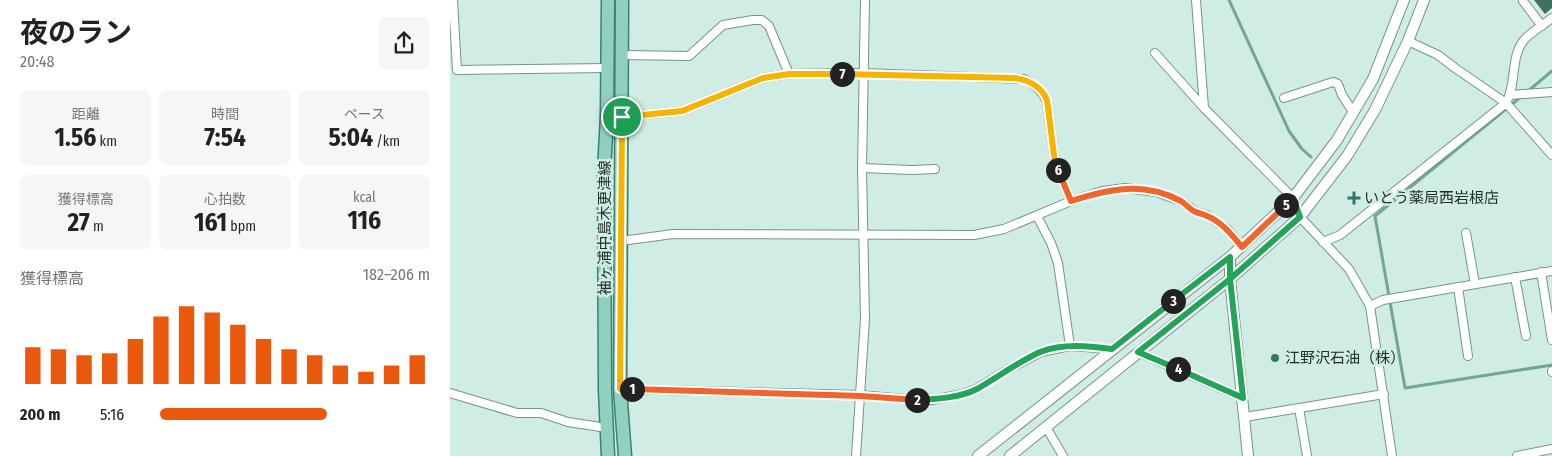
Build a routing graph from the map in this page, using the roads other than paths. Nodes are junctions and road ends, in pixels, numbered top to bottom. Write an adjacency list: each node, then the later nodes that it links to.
1 (608, 0): 14 (main road, 袖ヶ浦中島木更津線)
2 (622, 0): 13 (main road)
3 (865, 0): 15 (street)
4 (1196, 0): 21 (street)
5 (1404, 0): 22 (street)
6 (1424, 0): 11 (street)
7 (1523, 1): 10 (street)
8 (452, 4): 14 (street)
9 (1552, 18): 10 (street)
10 (1542, 26): 18 (street)
11 (1408, 42): 20 (street); 31 (street)
12 (1155, 53): 21 (street)
13 (623, 55): 16 (street); 24 (main road)
14 (608, 68): 23 (main road, 袖ヶ浦中島木更津線)
15 (864, 73): 16 (street); 26 (street); 29 (street)
16 (789, 74): 24 (street)
17 (1552, 92): 18 (street)
18 (1510, 96): 20 (street)
19 (1284, 98): 22 (street)
20 (1506, 103): 25 (street); 35 (street)
21 (1204, 108): 28 (street)
22 (1353, 112): 28 (street)
23 (607, 116): 24 (street); 59 (main road, 袖ヶ浦中島木更津線)
24 (622, 117): 34 (main road)
25 (1552, 155)
26 (862, 168): 27 (street); 33 (street)
27 (935, 169)
28 (1293, 198): 31 (street); 36 (street)
29 (1071, 201): 30 (street); 36 (street)
30 (1037, 216): 33 (street); 47 (street)
31 (1300, 217): 35 (street); 41 (street)
32 (1466, 234): 42 (street)
33 (863, 235): 34 (street); 54 (street)
34 (621, 241): 51 (main road)
35 (1323, 242): 44 (street)
36 (1242, 247): 37 (street)
37 (1230, 257): 41 (street); 48 (street)
38 (1552, 271): 39 (street)
39 (1541, 272): 40 (street); 46 (street)
40 (1515, 277): 42 (street); 45 (street)
41 (1230, 279): 49 (street); 55 (street)
42 (1475, 284): 43 (street)
43 (1458, 288): 44 (street); 50 (street)
44 (1370, 306): 53 (street)
45 (1526, 336)
46 (1552, 340)
47 (1070, 346): 48 (street); 54 (street)
48 (1112, 349): 64 (street)
49 (1138, 352): 55 (street); 58 (street)
50 (1468, 356)
51 (620, 389): 54 (street); 62 (main road)
52 (450, 393): 59 (street)
53 (1384, 394): 56 (street); 69 (street)
54 (861, 396): 63 (street)
55 (1243, 398): 57 (street)
56 (1299, 408): 57 (street); 68 (street)
57 (1245, 417): 67 (street)
58 (1046, 427): 65 (street); 66 (street)
59 (607, 428): 61 (main road, 袖ヶ浦中島木更津線)
60 (1552, 449): 70 (street)
61 (608, 456)
62 (625, 456)
63 (856, 456)
64 (978, 456)
65 (1010, 456)
66 (1063, 456)
67 (1248, 456)
68 (1307, 456)
69 (1392, 456)
70 (1521, 456)

